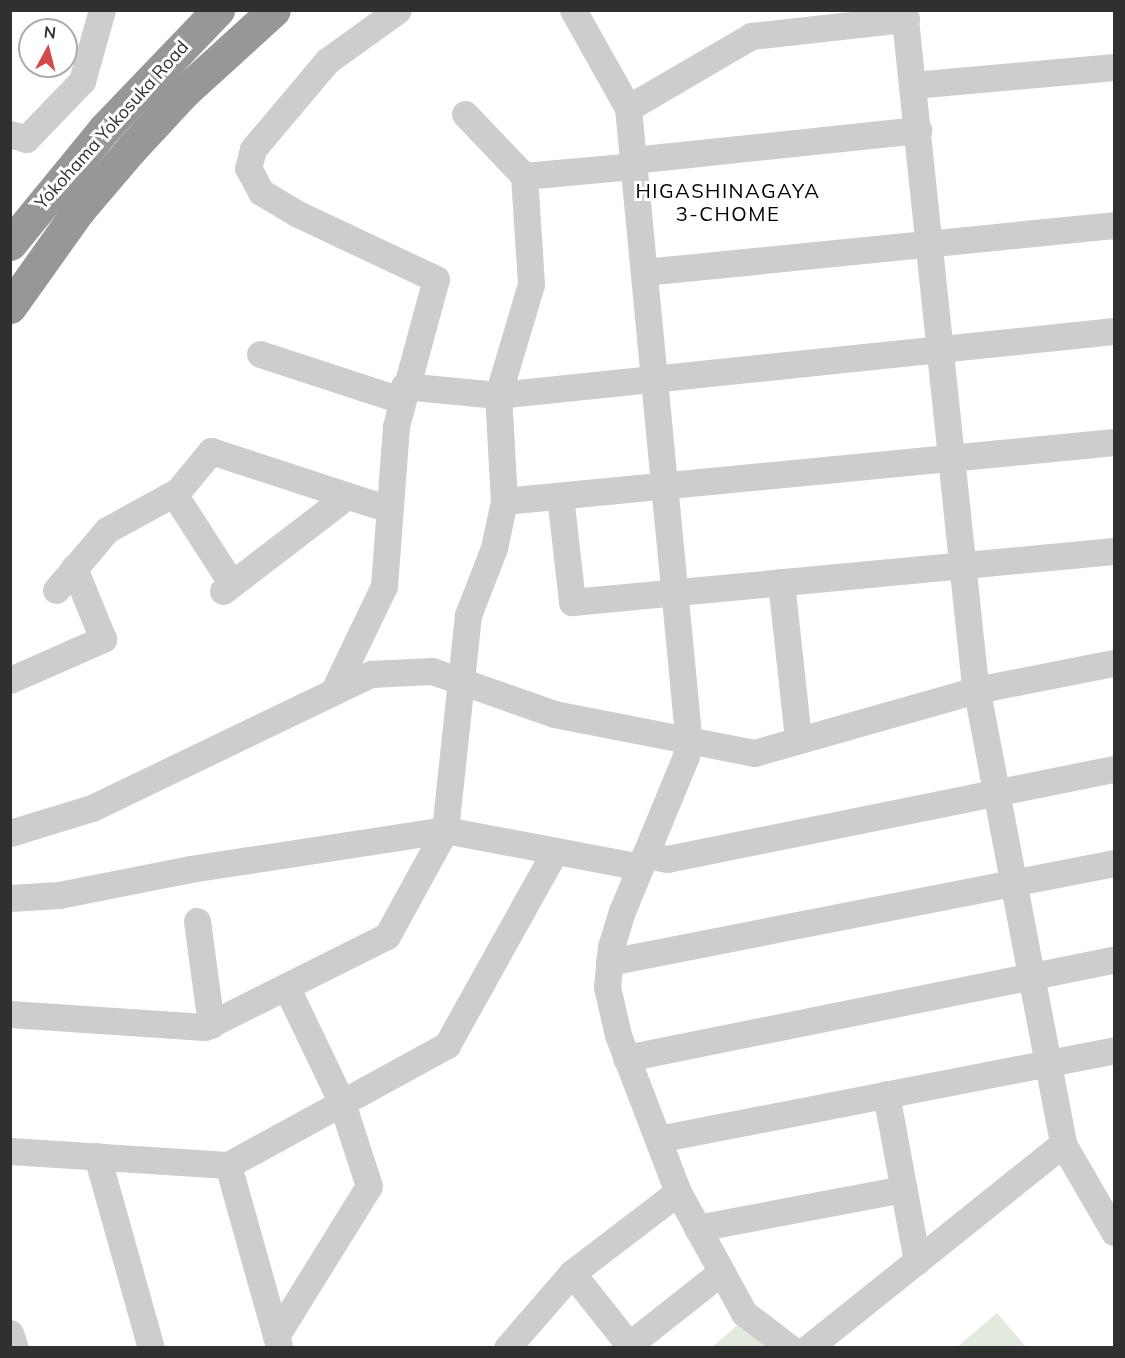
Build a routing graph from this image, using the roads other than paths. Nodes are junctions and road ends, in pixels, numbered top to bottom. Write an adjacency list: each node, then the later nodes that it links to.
1 (102, 10): 12 (street)
2 (218, 10): 17 (highway, Yokohama Yokosuka Road)
3 (274, 10): 19 (highway, Yokohama Yokosuka Road)
4 (398, 10): 24 (street)
5 (573, 10): 9 (street)
6 (905, 15): 8 (street); 9 (street)
7 (1114, 65): 8 (street)
8 (913, 86): 11 (street)
9 (628, 108): 13 (street)
10 (465, 114): 14 (street)
11 (918, 130): 13 (street); 16 (street)
12 (10, 134)
13 (633, 163): 14 (street); 18 (street)
14 (524, 176): 25 (street)
15 (1114, 225): 16 (street)
16 (931, 243): 18 (street); 21 (street)
17 (10, 244)
18 (644, 272): 23 (street)
19 (10, 307)
20 (1114, 332): 21 (street)
21 (942, 349): 23 (street); 27 (street)
22 (260, 354): 24 (street)
23 (656, 379): 25 (street); 28 (street)
24 (403, 393): 25 (street); 33 (street)
25 (498, 395): 32 (street)
26 (1114, 442): 27 (street)
27 (954, 461): 28 (street); 35 (street)
28 (665, 485): 31 (street); 39 (street)
29 (174, 494): 30 (street); 30 (street); 36 (street)
30 (347, 496): 33 (street)
31 (560, 496): 32 (street); 39 (street)
32 (504, 501): 41 (street)
33 (388, 509): 43 (street)
34 (1114, 551): 35 (street)
35 (964, 565): 37 (street); 44 (street)
36 (74, 568): 38 (street); 42 (street)
37 (781, 582): 39 (street); 46 (street)
38 (56, 590)
39 (675, 592): 45 (street)
40 (1114, 663): 44 (street)
41 (459, 679): 43 (street); 45 (street); 49 (street)
42 (10, 680)
43 (335, 688): 50 (street)
44 (976, 690): 46 (street); 48 (street)
45 (688, 740): 46 (street); 52 (street)
46 (798, 740)
47 (1114, 769): 48 (street)
48 (995, 791): 52 (street); 54 (street)
49 (445, 830): 51 (street); 55 (street); 60 (street)
50 (10, 833)
51 (555, 850): 52 (street); 67 (street)
52 (642, 861): 58 (street)
53 (1114, 863): 54 (street)
54 (1013, 883): 58 (street); 59 (street)
55 (10, 898)
56 (197, 921): 62 (street)
57 (1114, 960): 59 (street)
58 (609, 962): 64 (street)
59 (1031, 976): 64 (street); 65 (street)
60 (286, 988): 62 (street); 67 (street)
61 (10, 1014): 62 (street)
62 (211, 1025)
63 (1114, 1050): 65 (street)
64 (626, 1058): 68 (street)
65 (1048, 1062): 66 (street); 69 (street)
66 (886, 1094): 68 (street); 73 (street)
67 (342, 1102): 72 (street); 81 (street)
68 (658, 1139): 74 (street)
69 (1063, 1144): 75 (street); 77 (street)
70 (10, 1151): 71 (street)
71 (97, 1156): 72 (street); 84 (street)
72 (228, 1165): 81 (street)
73 (903, 1189): 76 (street); 77 (street)
74 (678, 1192): 76 (street); 78 (street)
75 (1111, 1217)
76 (697, 1228): 79 (street)
77 (917, 1261): 87 (street)
78 (572, 1273): 82 (street); 85 (street)
79 (720, 1273): 82 (street); 86 (street)
80 (10, 1333): 83 (street)
81 (278, 1342)
82 (627, 1346)
83 (15, 1347)
84 (152, 1347)
85 (507, 1347)
86 (790, 1347)
87 (808, 1347)

